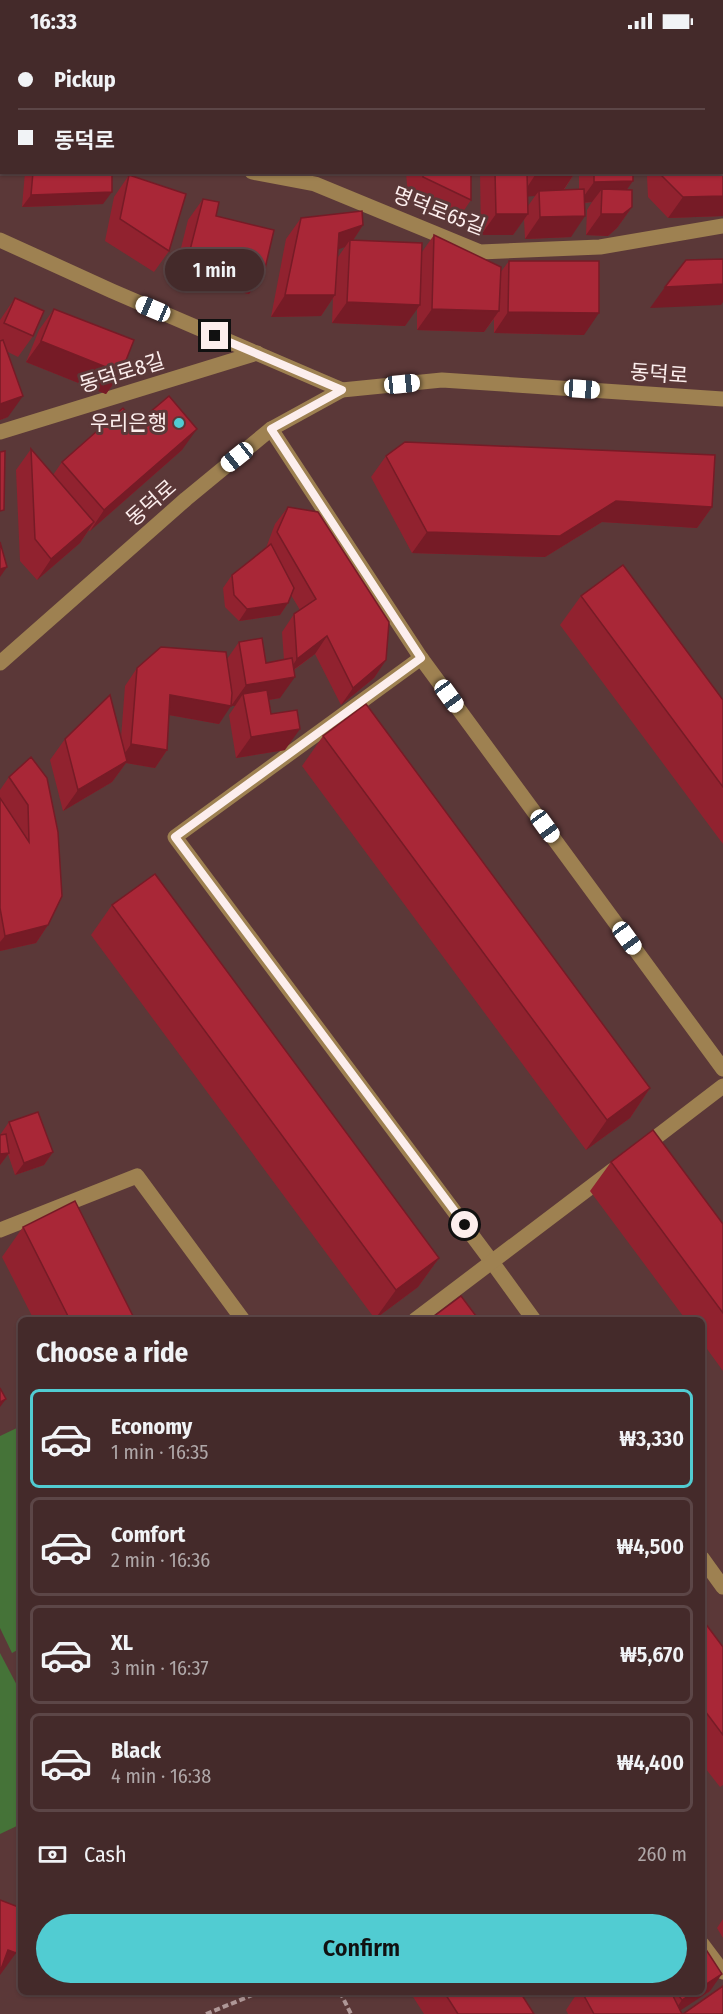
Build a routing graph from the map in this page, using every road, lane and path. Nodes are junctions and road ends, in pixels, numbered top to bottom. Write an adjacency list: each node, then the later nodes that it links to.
1 (262, 174): 2 (street, 명덕로65길)
2 (723, 226)
3 (0, 240): 4 (street, 동덕로)
4 (256, 353): 5 (street, 동덕로); 8 (street, 동덕로8길)
5 (342, 390): 6 (street, 동덕로); 7 (street, 동덕로)
6 (723, 399)
7 (271, 429): 9 (street); 10 (street, 동덕로)
8 (0, 432)
9 (421, 658): 11 (street); 14 (street)
10 (0, 663)
11 (723, 1069)
12 (723, 1086): 14 (street)
13 (0, 1230): 15 (street)
14 (492, 1262): 16 (street); 17 (street)
15 (241, 1317)
16 (419, 1317)
17 (532, 1317)
18 (705, 1562): 19 (street)
19 (723, 1587)
20 (705, 1948): 21 (street)
21 (723, 1972)
22 (253, 1995): 24 (path)
23 (342, 1995): 25 (path)
24 (206, 2014)
25 (351, 2014)

